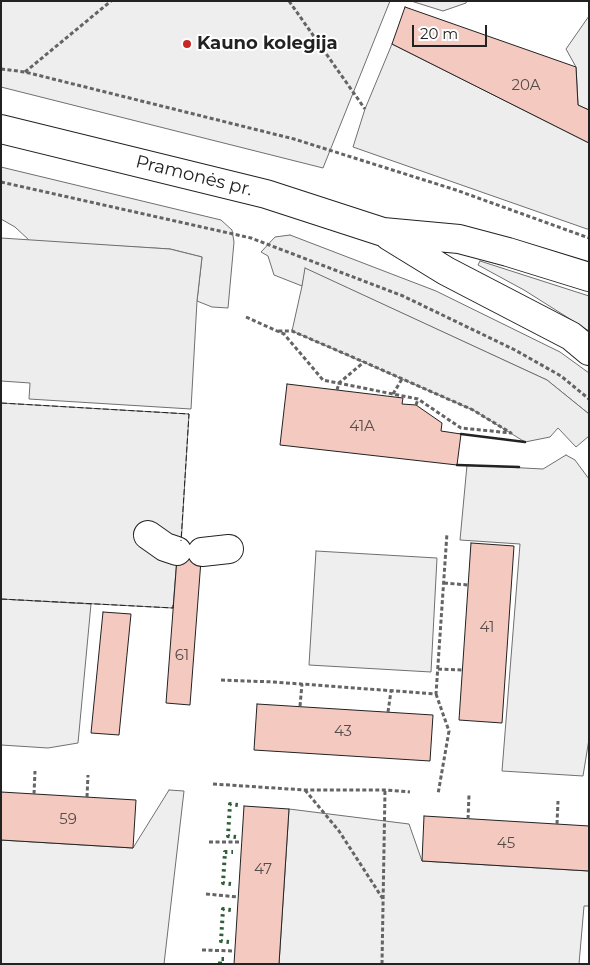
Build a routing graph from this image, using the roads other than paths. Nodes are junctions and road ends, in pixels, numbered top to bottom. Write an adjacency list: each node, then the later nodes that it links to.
1 (1, 129): 2 (main road, Pramonės pr.)
2 (383, 232): 3 (main road, Pramonės pr.); 4 (main road, Pramonės pr.)
3 (589, 277)
4 (589, 351)
5 (148, 535): 6 (main road)
6 (229, 549)

